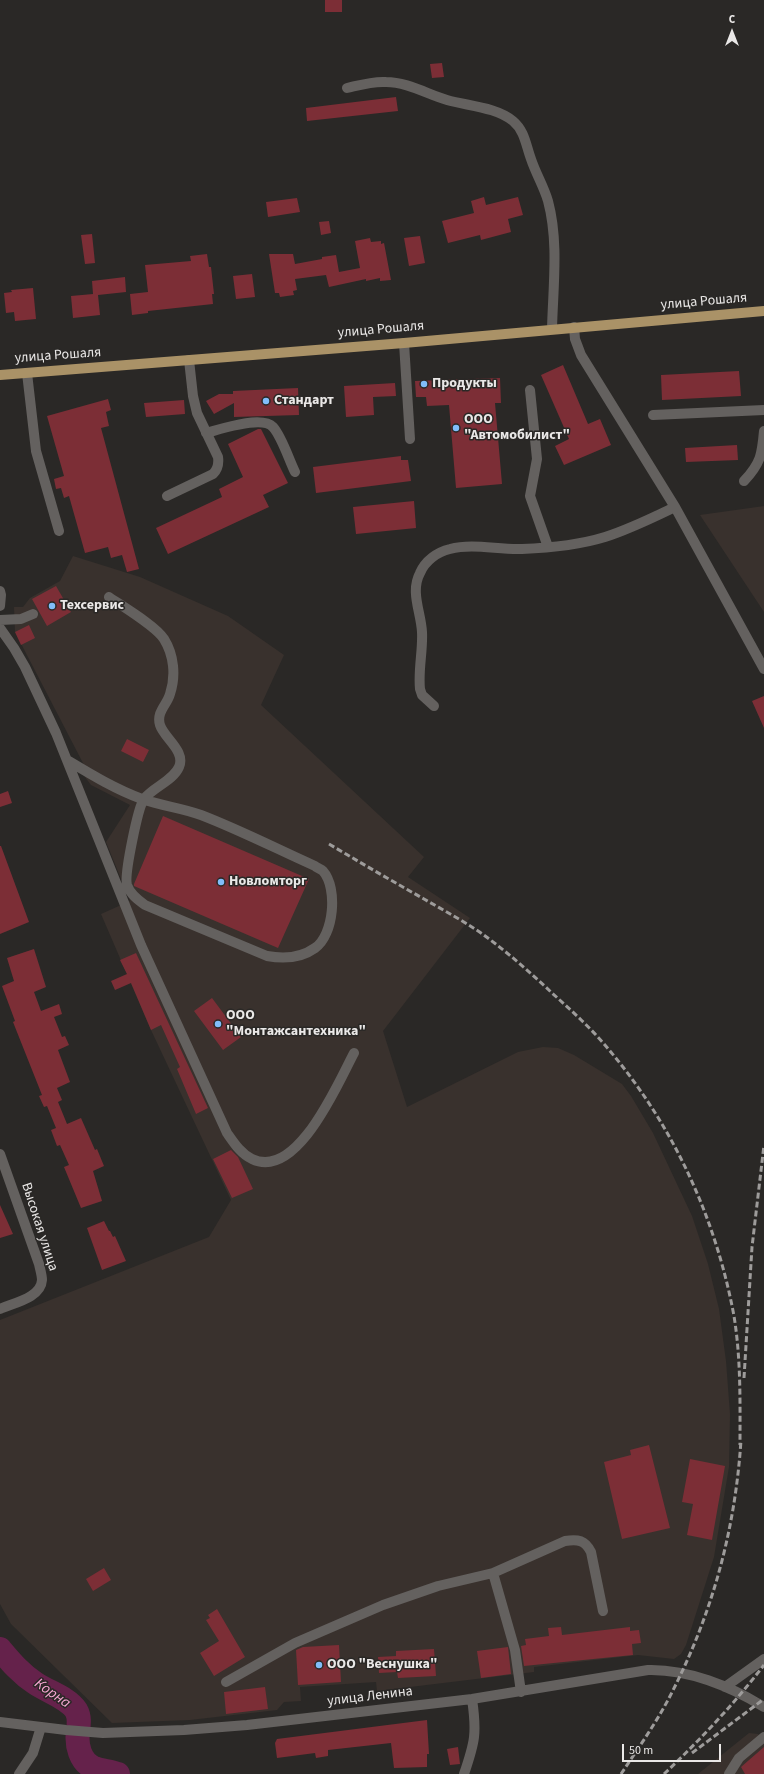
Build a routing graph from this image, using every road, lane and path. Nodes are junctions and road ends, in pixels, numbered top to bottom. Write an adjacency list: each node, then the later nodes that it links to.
1 (347, 88): 4 (street)
2 (764, 311): 3 (main road, улица Рошаля)
3 (574, 327): 4 (main road, улица Рошаля); 18 (street)
4 (552, 329): 5 (main road, улица Рошаля)
5 (404, 343): 6 (main road, улица Рошаля); 14 (street)
6 (189, 360): 7 (main road, улица Рошаля); 13 (street)
7 (27, 373): 8 (main road, улица Рошаля); 19 (street)
8 (0, 375)
9 (530, 390): 20 (street)
10 (764, 410): 11 (street)
11 (653, 415)
12 (764, 431): 16 (street)
13 (206, 433): 15 (street); 17 (street)
14 (410, 439)
15 (295, 472)
16 (744, 481)
17 (166, 496)
18 (675, 507): 20 (street); 27 (street)
19 (59, 531)
20 (548, 547): 28 (street)
21 (0, 591): 23 (street)
22 (108, 597): 30 (street)
23 (0, 606)
24 (33, 614): 25 (street)
25 (0, 620)
26 (0, 628): 29 (street)
27 (764, 669)
28 (434, 706)
29 (67, 760): 30 (street); 31 (street)
30 (143, 800): 30 (street)
31 (354, 1053)
32 (0, 1154): 33 (street, Высокая улица)
33 (0, 1309)
34 (493, 1573): 35 (street); 37 (street); 39 (street)
35 (603, 1611)
36 (762, 1660): 38 (street)
37 (226, 1682)
38 (725, 1687): 39 (street, улица Ленина); 41 (street, улица Ленина)
39 (521, 1692): 40 (street, улица Ленина)
40 (472, 1699): 43 (street, улица Ленина); 46 (street)
41 (764, 1707)
42 (0, 1722): 43 (street)
43 (41, 1727): 45 (street)
44 (764, 1737): 47 (street)
45 (19, 1774)
46 (464, 1774)
47 (729, 1774)

